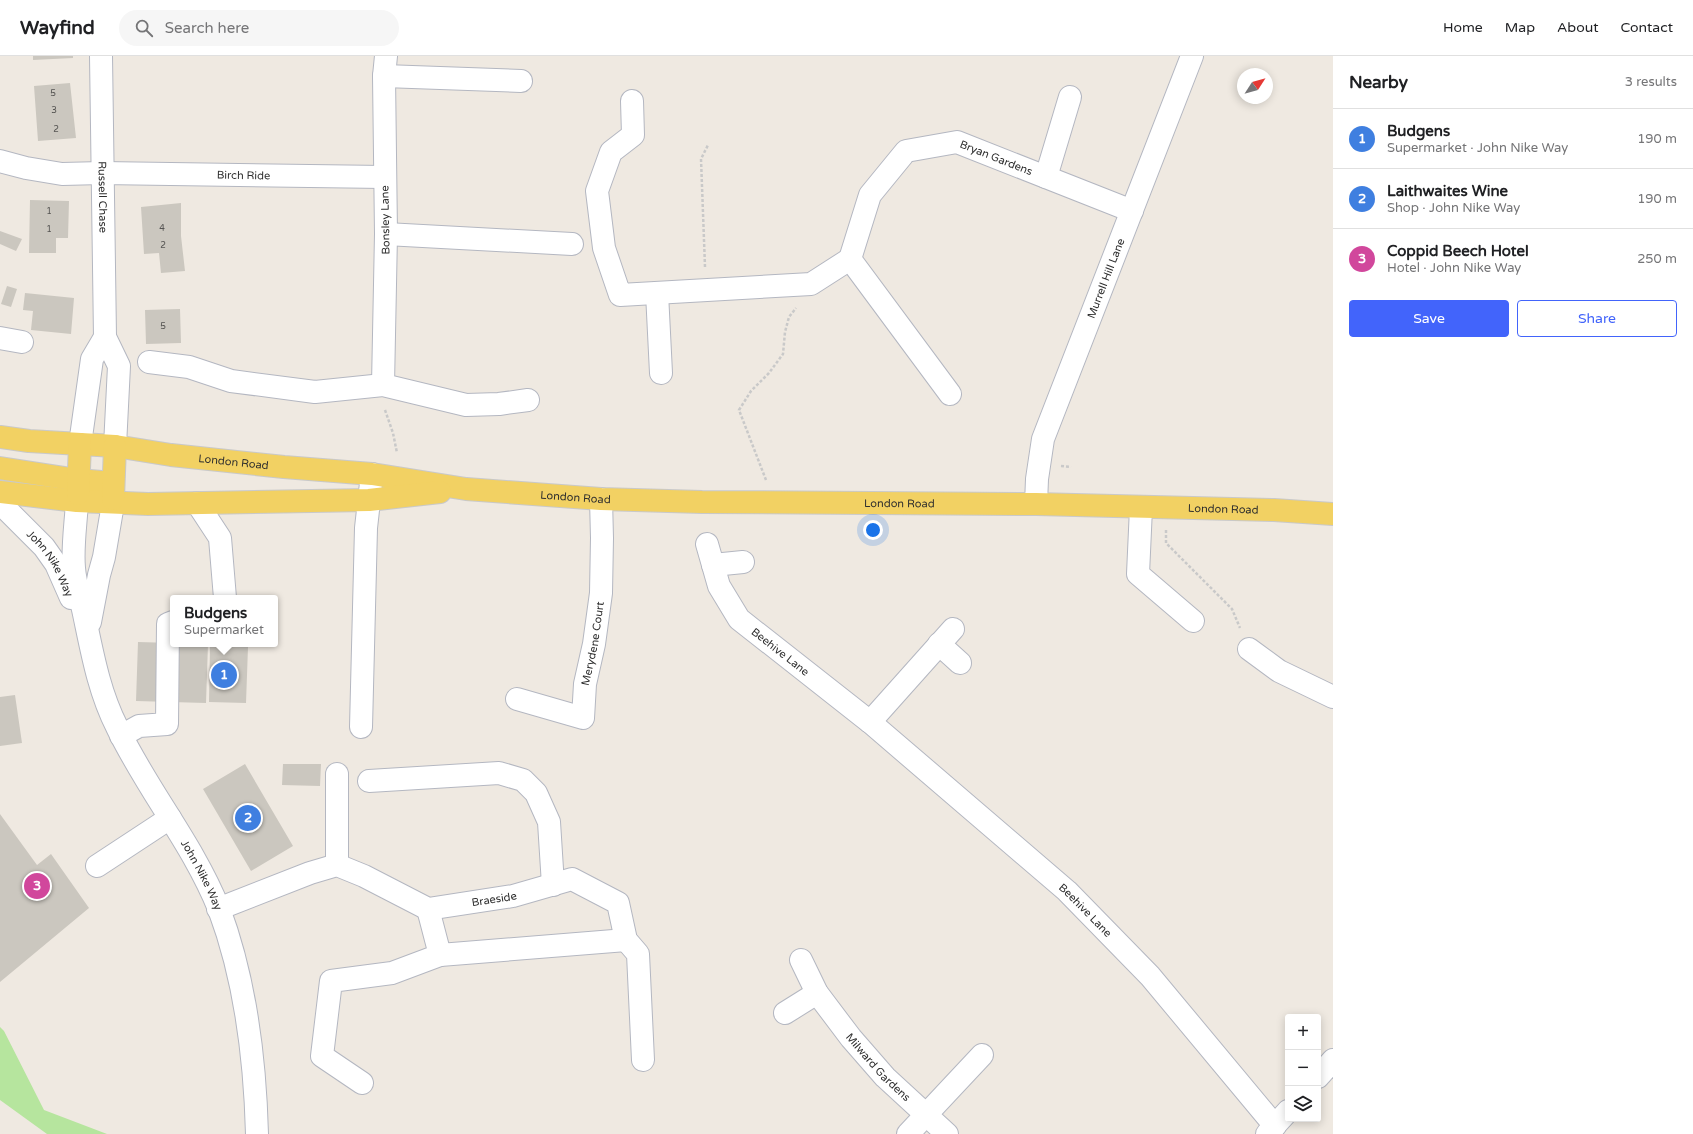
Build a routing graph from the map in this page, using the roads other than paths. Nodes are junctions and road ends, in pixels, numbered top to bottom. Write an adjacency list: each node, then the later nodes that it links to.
1 (101, 56): 8 (street, Russell Chase)
2 (1192, 56): 11 (street, Murrell Hill Lane)
3 (385, 66): 4 (street); 9 (street, Bonsley Lane)
4 (521, 81)
5 (1070, 97): 10 (street)
6 (632, 102): 15 (street)
7 (0, 161): 8 (street, Birch Ride)
8 (102, 173): 9 (street, Birch Ride); 16 (street, Russell Chase)
9 (384, 177): 12 (street, Bonsley Lane)
10 (1046, 177): 11 (street, Bryan Gardens); 14 (street, Bryan Gardens)
11 (1132, 211): 37 (street, Murrell Hill Lane)
12 (386, 234): 13 (street); 21 (street, Bonsley Lane)
13 (572, 244)
14 (850, 259): 15 (street); 22 (street)
15 (657, 293): 20 (street)
16 (105, 337): 25 (street); 26 (street, Russell Chase)
17 (0, 338): 18 (street)
18 (22, 342)
19 (149, 362): 21 (street)
20 (661, 373)
21 (383, 385): 23 (street)
22 (950, 394)
23 (528, 400)
24 (0, 437): 25 (main road, London Road)
25 (80, 444): 26 (main road, London Road); 30 (main road)
26 (115, 446): 28 (main road, London Road); 32 (main road)
27 (0, 468): 30 (main road)
28 (372, 474): 29 (main road, London Road); 34 (street)
29 (466, 489): 33 (main road, London Road); 34 (main road, London Road)
30 (78, 491): 31 (main road); 32 (main road, London Road); 46 (street, John Nike Way)
31 (0, 492)
32 (113, 493): 36 (main road, London Road); 46 (street, John Nike Way)
33 (601, 499): 37 (main road, London Road); 50 (street, Merydene Court)
34 (369, 500): 36 (main road, London Road); 52 (street)
35 (0, 501): 46 (street, John Nike Way)
36 (197, 503): 43 (street)
37 (1036, 504): 38 (main road, London Road)
38 (1141, 508): 39 (main road, London Road); 44 (street)
39 (1333, 514)
40 (707, 544): 42 (street, Beehive Lane)
41 (744, 562): 42 (street)
42 (713, 565): 51 (street, Beehive Lane)
43 (225, 595)
44 (1193, 621)
45 (170, 623): 53 (street)
46 (88, 635): 53 (street, John Nike Way)
47 (1249, 649): 49 (street)
48 (960, 663): 51 (street)
49 (1333, 697)
50 (517, 699)
51 (870, 722): 73 (street, Beehive Lane)
52 (361, 727)
53 (121, 736): 56 (street, John Nike Way)
54 (337, 774): 57 (street)
55 (369, 781): 59 (street)
56 (170, 818): 58 (street); 60 (street, John Nike Way)
57 (337, 865): 60 (street); 61 (street)
58 (98, 866)
59 (553, 885): 61 (street, Braeside); 62 (street, Braeside)
60 (218, 909): 74 (street, John Nike Way)
61 (428, 909): 63 (street)
62 (626, 940): 63 (street); 68 (street, Braeside)
63 (440, 955): 71 (street)
64 (801, 960): 65 (street, Milward Gardens)
65 (818, 993): 66 (street); 72 (street, Milward Gardens)
66 (785, 1013)
67 (982, 1055): 72 (street)
68 (643, 1060)
69 (1333, 1060): 70 (street)
70 (1321, 1074)
71 (362, 1083)
72 (926, 1114): 75 (street); 76 (street, Milward Gardens)
73 (1277, 1124)
74 (257, 1134)
75 (908, 1134)
76 (947, 1134)

